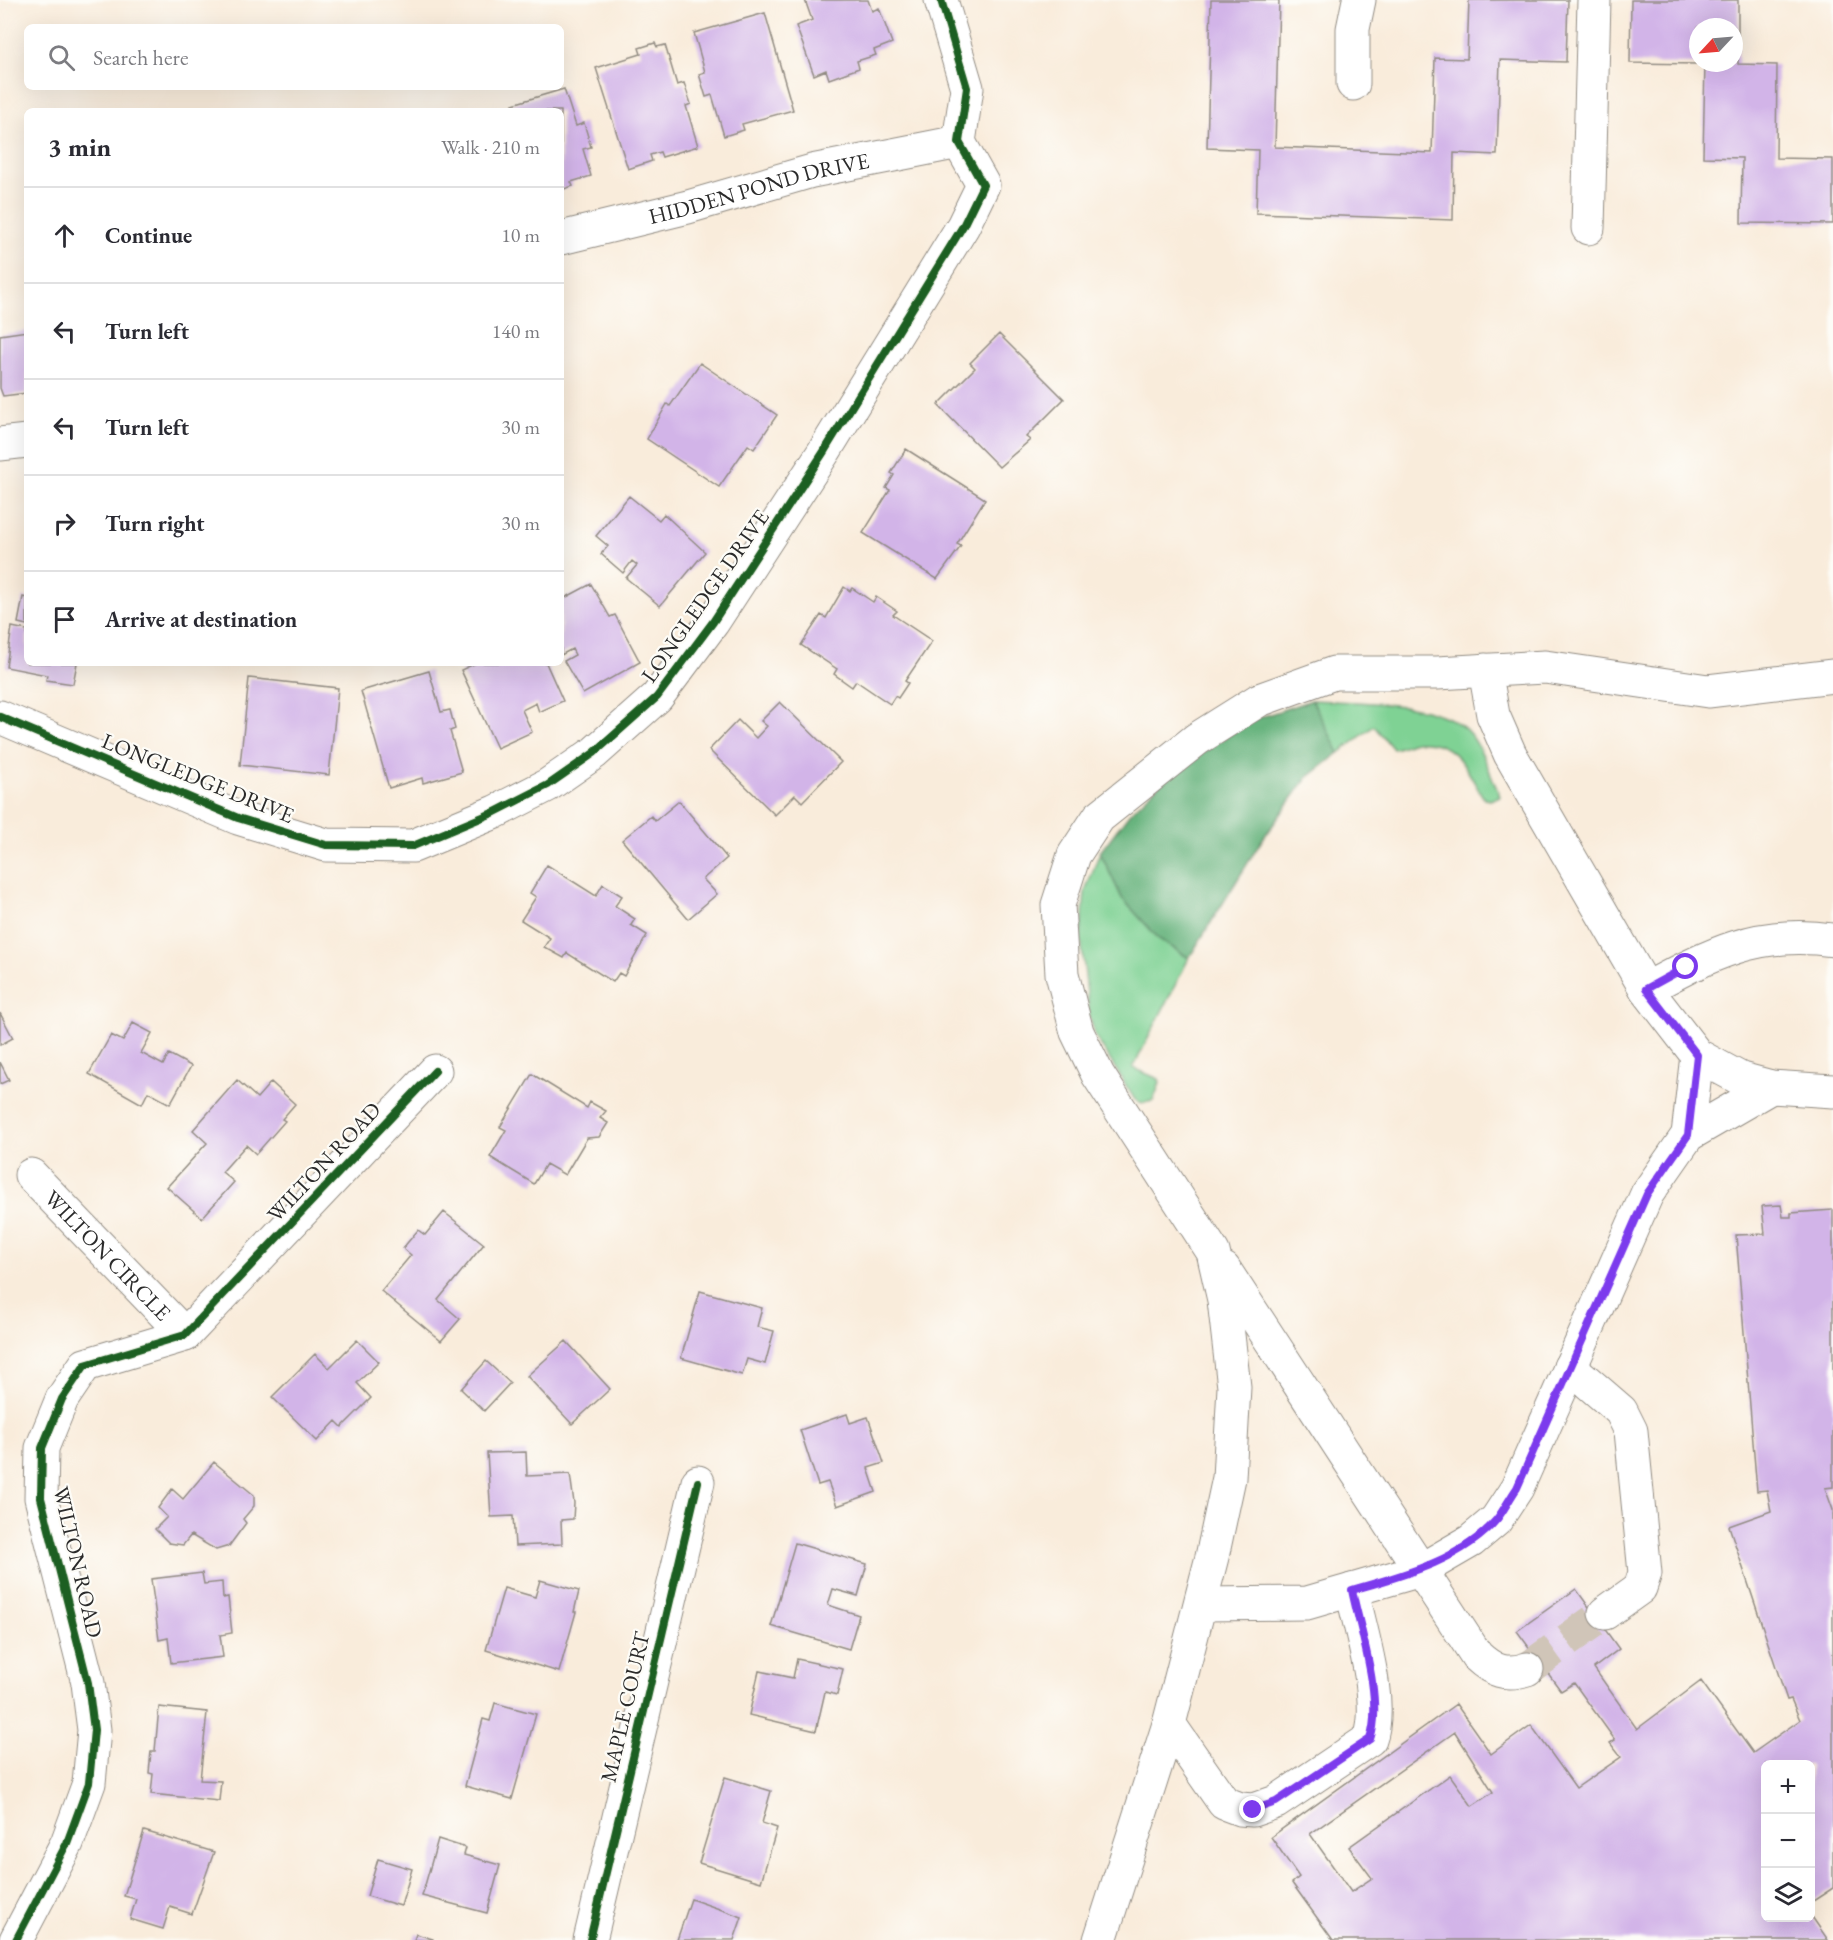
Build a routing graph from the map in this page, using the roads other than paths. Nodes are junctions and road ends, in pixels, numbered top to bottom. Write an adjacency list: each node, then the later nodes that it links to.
1 (942, 0): 5 (street)
2 (1359, 0): 4 (street)
3 (1594, 0): 6 (street)
4 (1353, 84)
5 (959, 142): 7 (street, HIDDEN POND DRIVE); 12 (street, LONGLEDGE DRIVE)
6 (1588, 228)
7 (564, 237)
8 (24, 441): 9 (street)
9 (0, 444)
10 (1485, 670): 11 (street); 14 (street); 21 (street)
11 (1833, 676)
12 (0, 717)
13 (1833, 940): 14 (street)
14 (1646, 989): 15 (street)
15 (1697, 1055): 17 (street); 19 (street)
16 (435, 1071): 22 (street, WILTON ROAD)
17 (1771, 1087): 18 (street); 19 (street)
18 (1833, 1091)
19 (1688, 1135): 23 (street)
20 (31, 1175): 22 (street, WILTON CIRCLE)
21 (1213, 1252): 25 (street); 27 (street)
22 (185, 1335): 31 (street, WILTON ROAD)
23 (1570, 1367): 25 (street); 28 (street)
24 (698, 1482): 32 (street, MAPLE COURT)
25 (1421, 1570): 26 (street); 29 (street)
26 (1352, 1590): 27 (street); 30 (street)
27 (1201, 1604): 30 (street)
28 (1605, 1613)
29 (1527, 1669)
30 (1169, 1724): 33 (street)
31 (16, 1940)
32 (590, 1940)
33 (1100, 1940)

